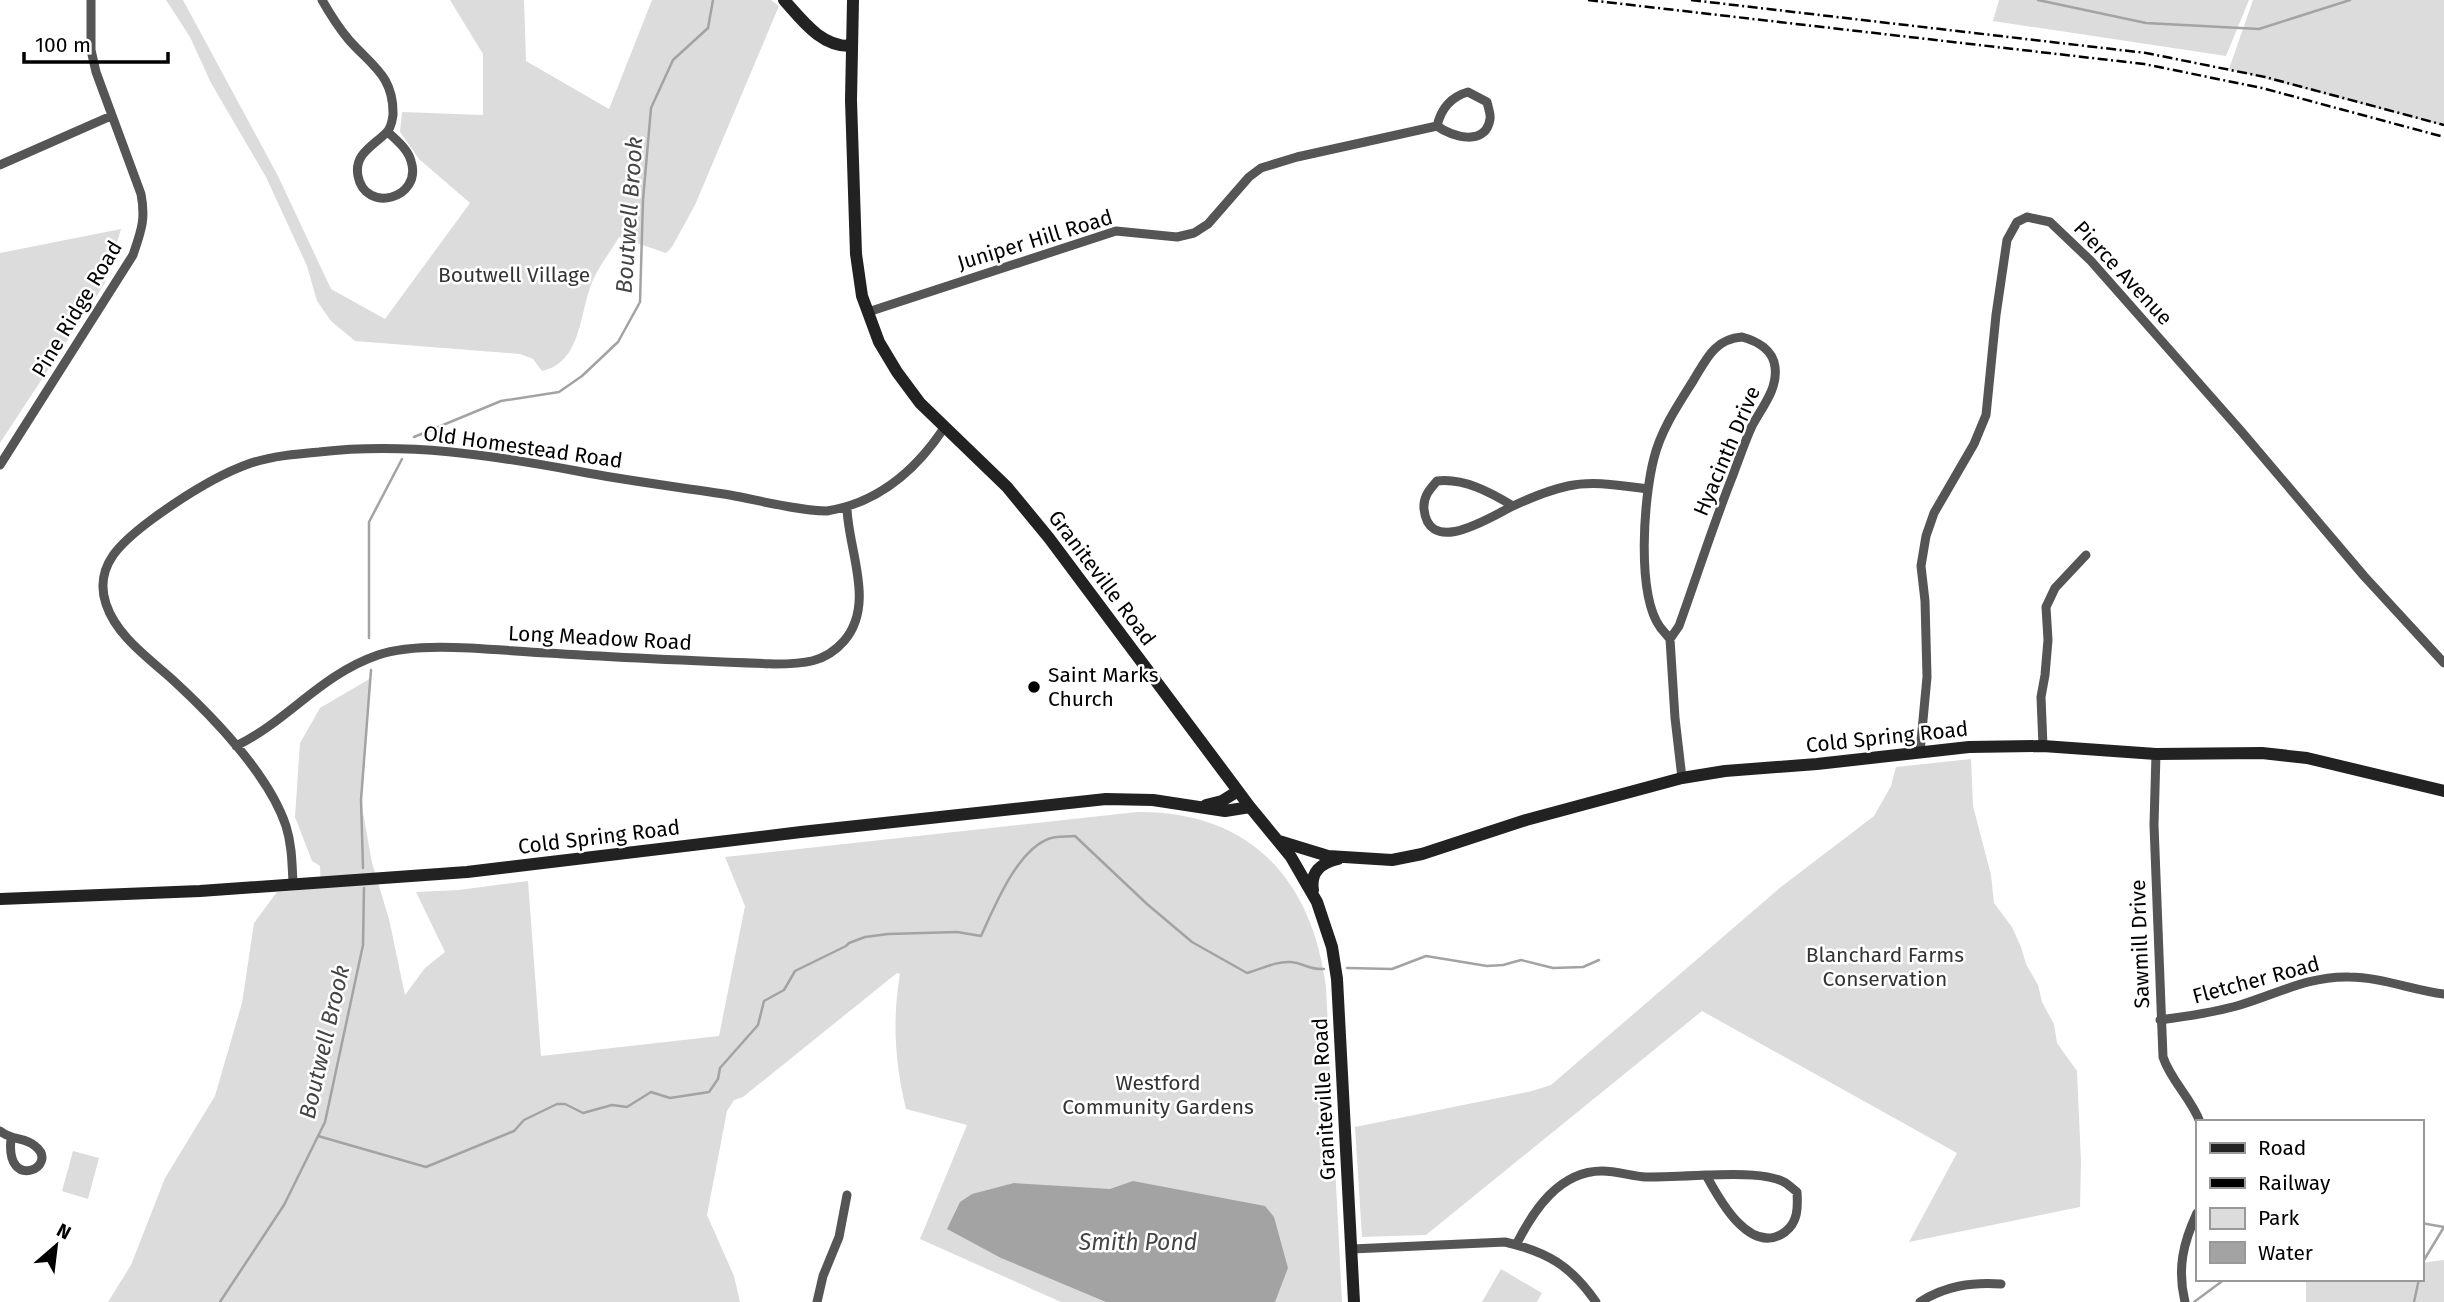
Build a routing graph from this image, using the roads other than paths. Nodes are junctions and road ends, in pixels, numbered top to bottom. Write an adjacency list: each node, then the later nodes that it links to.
1 (91, 0): 6 (street, Pine Ridge Road)
2 (322, 0): 8 (street)
3 (784, 0): 5 (street)
4 (853, 0): 5 (street, Graniteville Road)
5 (851, 46): 10 (street, Graniteville Road)
6 (111, 116): 9 (street); 12 (street, Pine Ridge Road)
7 (1437, 126): 7 (street); 10 (street, Juniper Hill Road)
8 (388, 132): 8 (street)
9 (0, 165)
10 (868, 312): 11 (street, Graniteville Road)
11 (944, 428): 15 (street, Old Homestead Road); 24 (street, Graniteville Road)
12 (0, 465)
13 (1648, 489): 14 (street); 17 (street, Hyacinth Drive); 17 (street, Hyacinth Drive)
14 (1513, 506): 14 (street)
15 (847, 508): 19 (street, Long Meadow Road); 19 (street, Old Homestead Road)
16 (2086, 555): 20 (street)
17 (1671, 639): 23 (street, Hyacinth Drive)
18 (2444, 663): 21 (street, Pierce Avenue)
19 (236, 746): 30 (street, Old Homestead Road)
20 (2043, 747): 21 (street, Cold Spring Road); 22 (street, Cold Spring Road)
21 (1920, 752): 23 (street, Cold Spring Road)
22 (2156, 754): 25 (street, Cold Spring Road); 34 (street, Sawmill Drive)
23 (1682, 778): 29 (street, Cold Spring Road)
24 (1238, 791): 26 (street, Cold Spring Road); 27 (street, Graniteville Road)
25 (2444, 791)
26 (1202, 806): 27 (street, Cold Spring Road); 30 (street, Cold Spring Road)
27 (1250, 807): 28 (street, Graniteville Road)
28 (1279, 841): 29 (street, Cold Spring Road); 31 (street, Graniteville Road)
29 (1342, 858): 31 (street)
30 (293, 883): 32 (street, Cold Spring Road)
31 (1314, 894): 42 (street, Graniteville Road)
32 (0, 900)
33 (2444, 994): 34 (street, Fletcher Road)
34 (2160, 1020): 35 (street, Sawmill Drive)
35 (2199, 1120)
36 (0, 1131): 37 (street)
37 (11, 1139)
38 (1706, 1175): 38 (street); 41 (street)
39 (847, 1195): 44 (street)
40 (2196, 1215): 48 (street)
41 (1516, 1245): 42 (street); 46 (street)
42 (1352, 1249): 45 (street, Graniteville Road)
43 (2001, 1284): 47 (street)
44 (817, 1302)
45 (1354, 1302)
46 (1596, 1302)
47 (1920, 1302)
48 (2185, 1302)

